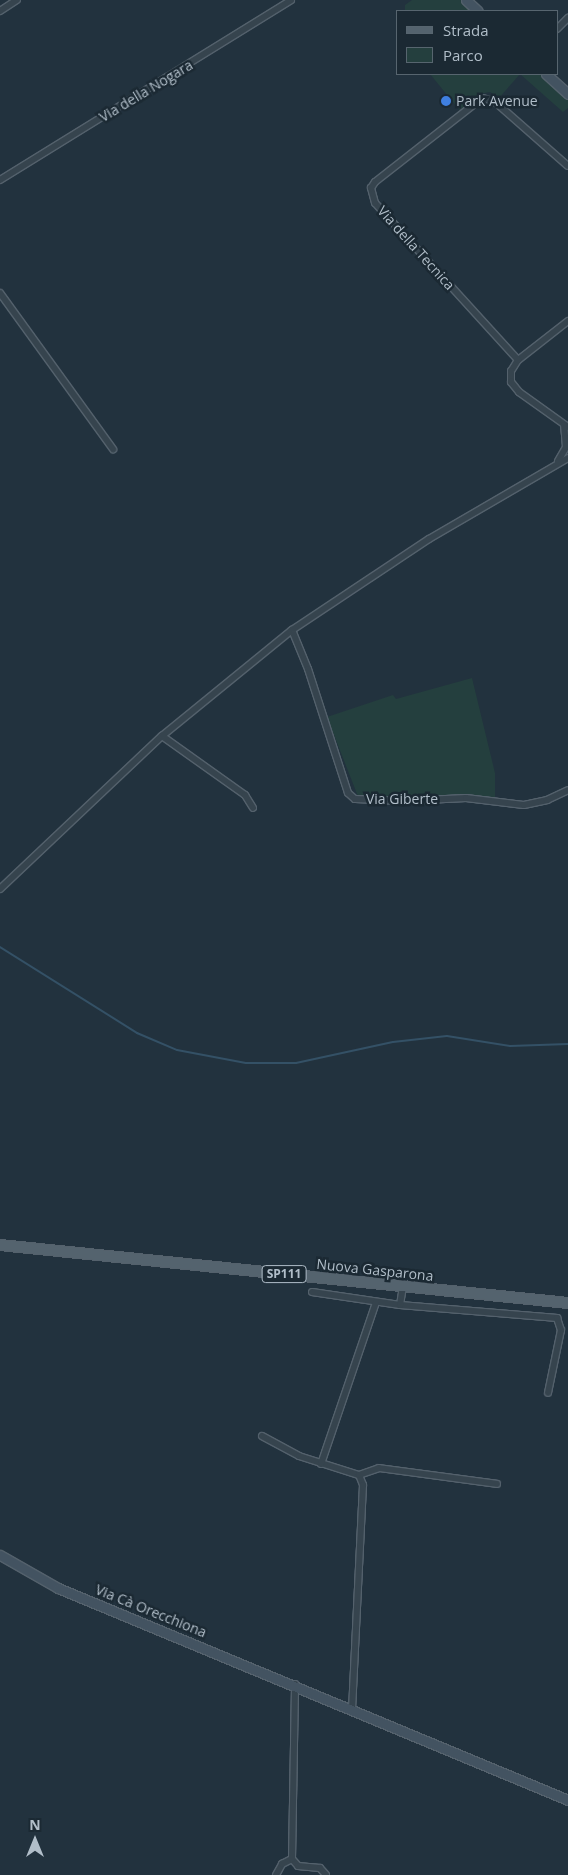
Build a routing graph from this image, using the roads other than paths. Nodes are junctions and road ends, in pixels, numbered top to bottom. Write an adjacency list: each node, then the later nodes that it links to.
1 (18, 0): 5 (street)
2 (291, 0): 11 (street, Via della Nogara)
3 (466, 0): 4 (main road)
4 (477, 10)
5 (0, 11)
6 (568, 18): 7 (street)
7 (558, 28)
8 (547, 75): 9 (main road)
9 (568, 94)
10 (568, 166): 14 (street, Via della Tecnica)
11 (0, 180)
12 (0, 293): 17 (street)
13 (568, 321): 14 (street)
14 (518, 360): 15 (street)
15 (566, 426): 16 (street)
16 (567, 442): 19 (street)
17 (113, 449)
18 (568, 458): 19 (street)
19 (556, 464): 20 (street)
20 (292, 630): 21 (street); 22 (street, Via Giberte)
21 (162, 736): 23 (street); 24 (street)
22 (568, 790)
23 (253, 808)
24 (0, 889)
25 (0, 1244): 26 (main road, Nuova Gasparona / SP111)
26 (403, 1286): 29 (main road, Nuova Gasparona / SP111); 30 (street)
27 (312, 1292): 28 (street)
28 (376, 1302): 30 (street); 33 (street)
29 (568, 1303)
30 (400, 1305): 31 (street)
31 (548, 1393)
32 (262, 1436): 33 (street)
33 (321, 1464): 34 (street)
34 (359, 1475): 35 (street); 38 (street)
35 (497, 1484)
36 (0, 1555): 37 (main road, Via Cà Orecchiona)
37 (295, 1684): 38 (main road, Via Cà Orecchiona); 40 (street)
38 (352, 1708): 39 (main road, Via Cà Orecchiona)
39 (568, 1800)
40 (292, 1859): 41 (street); 42 (street)
41 (276, 1875)
42 (326, 1875)

